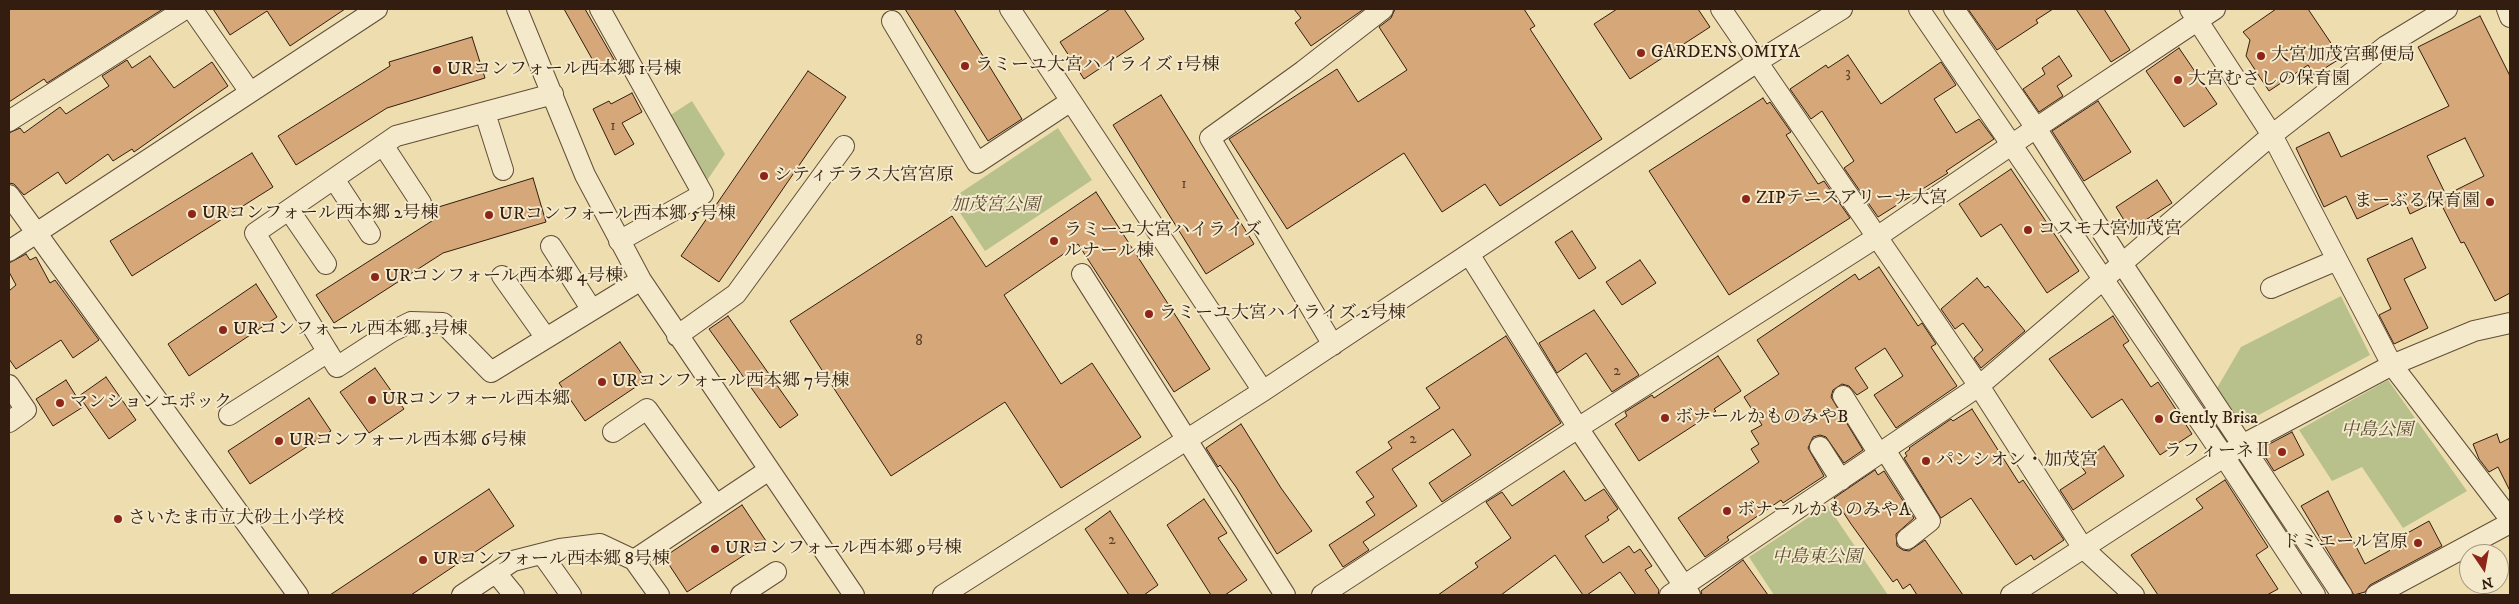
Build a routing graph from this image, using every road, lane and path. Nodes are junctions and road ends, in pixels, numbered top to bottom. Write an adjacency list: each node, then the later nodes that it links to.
1 (185, 9): 23 (street)
2 (192, 9): 19 (street)
3 (377, 9): 19 (street)
4 (517, 9): 20 (street)
5 (600, 9): 36 (street)
6 (1010, 9): 21 (street)
7 (1383, 9): 52 (street)
8 (1721, 9): 18 (street)
9 (1842, 9): 18 (street)
10 (1919, 9): 25 (street)
11 (1954, 9): 25 (street)
12 (2215, 9): 15 (street)
13 (2447, 9): 24 (street)
14 (2507, 9): 16 (street)
15 (2193, 15): 24 (street); 25 (street)
16 (2510, 17)
17 (892, 21): 21 (street)
18 (1757, 62): 35 (street); 39 (street)
19 (250, 92): 33 (street)
20 (553, 94): 22 (street); 36 (street)
21 (1071, 102): 57 (street)
22 (485, 112): 26 (street); 28 (street)
23 (9, 121)
24 (2272, 135): 40 (street); 42 (street)
25 (2022, 137): 35 (street); 42 (street); 46 (street)
26 (383, 145): 29 (street); 31 (street)
27 (844, 146): 50 (street)
28 (503, 170)
29 (334, 179): 32 (street); 34 (street)
30 (9, 196): 33 (street)
31 (421, 203)
32 (289, 210): 41 (street); 53 (street)
33 (37, 233): 38 (street); 80 (street)
34 (370, 234)
35 (1877, 237): 56 (street); 61 (street)
36 (619, 241): 45 (street)
37 (551, 246): 48 (street)
38 (9, 251)
39 (1469, 254): 52 (street); 61 (street)
40 (2337, 260): 47 (street); 54 (street)
41 (326, 264)
42 (2122, 266): 46 (street); 65 (street)
43 (1082, 274): 63 (street)
44 (502, 276): 51 (street)
45 (641, 280): 48 (street); 50 (street)
46 (2105, 281): 56 (street); 65 (street)
47 (2271, 288)
48 (592, 310): 51 (street)
49 (2510, 323): 54 (street)
50 (677, 336): 67 (street)
51 (546, 338): 53 (street)
52 (1333, 344): 57 (street)
53 (328, 352): 59 (street)
54 (2392, 365): 65 (street); 70 (street)
55 (9, 385): 60 (street)
56 (1979, 386): 66 (street); 73 (street)
57 (1263, 391): 63 (street)
58 (1843, 396): 66 (street)
59 (230, 414)
60 (9, 422)
61 (1578, 428): 78 (street); 88 (street)
62 (613, 432): 69 (street)
63 (1186, 440): 86 (street); 87 (street)
64 (1820, 447): 68 (street)
65 (2233, 450): 73 (street); 91 (street); 92 (street)
66 (1882, 452): 68 (street); 72 (street)
67 (769, 470): 69 (street); 85 (street)
68 (1841, 480): 78 (street)
69 (716, 505): 75 (street)
70 (2510, 518)
71 (2510, 523): 93 (street)
72 (1906, 539)
73 (2083, 548): 89 (street); 90 (street)
74 (542, 554): 75 (street); 77 (street); 83 (street)
75 (634, 560): 84 (street)
76 (776, 572): 79 (street)
77 (496, 573): 81 (street); 82 (street)
78 (1681, 592)
79 (748, 593)
80 (298, 595)
81 (462, 595)
82 (514, 595)
83 (572, 595)
84 (659, 595)
85 (854, 595)
86 (943, 595)
87 (1285, 595)
88 (1322, 595)
89 (2011, 595)
90 (2134, 595)
91 (2315, 595)
92 (2342, 595)
93 (2376, 595)

